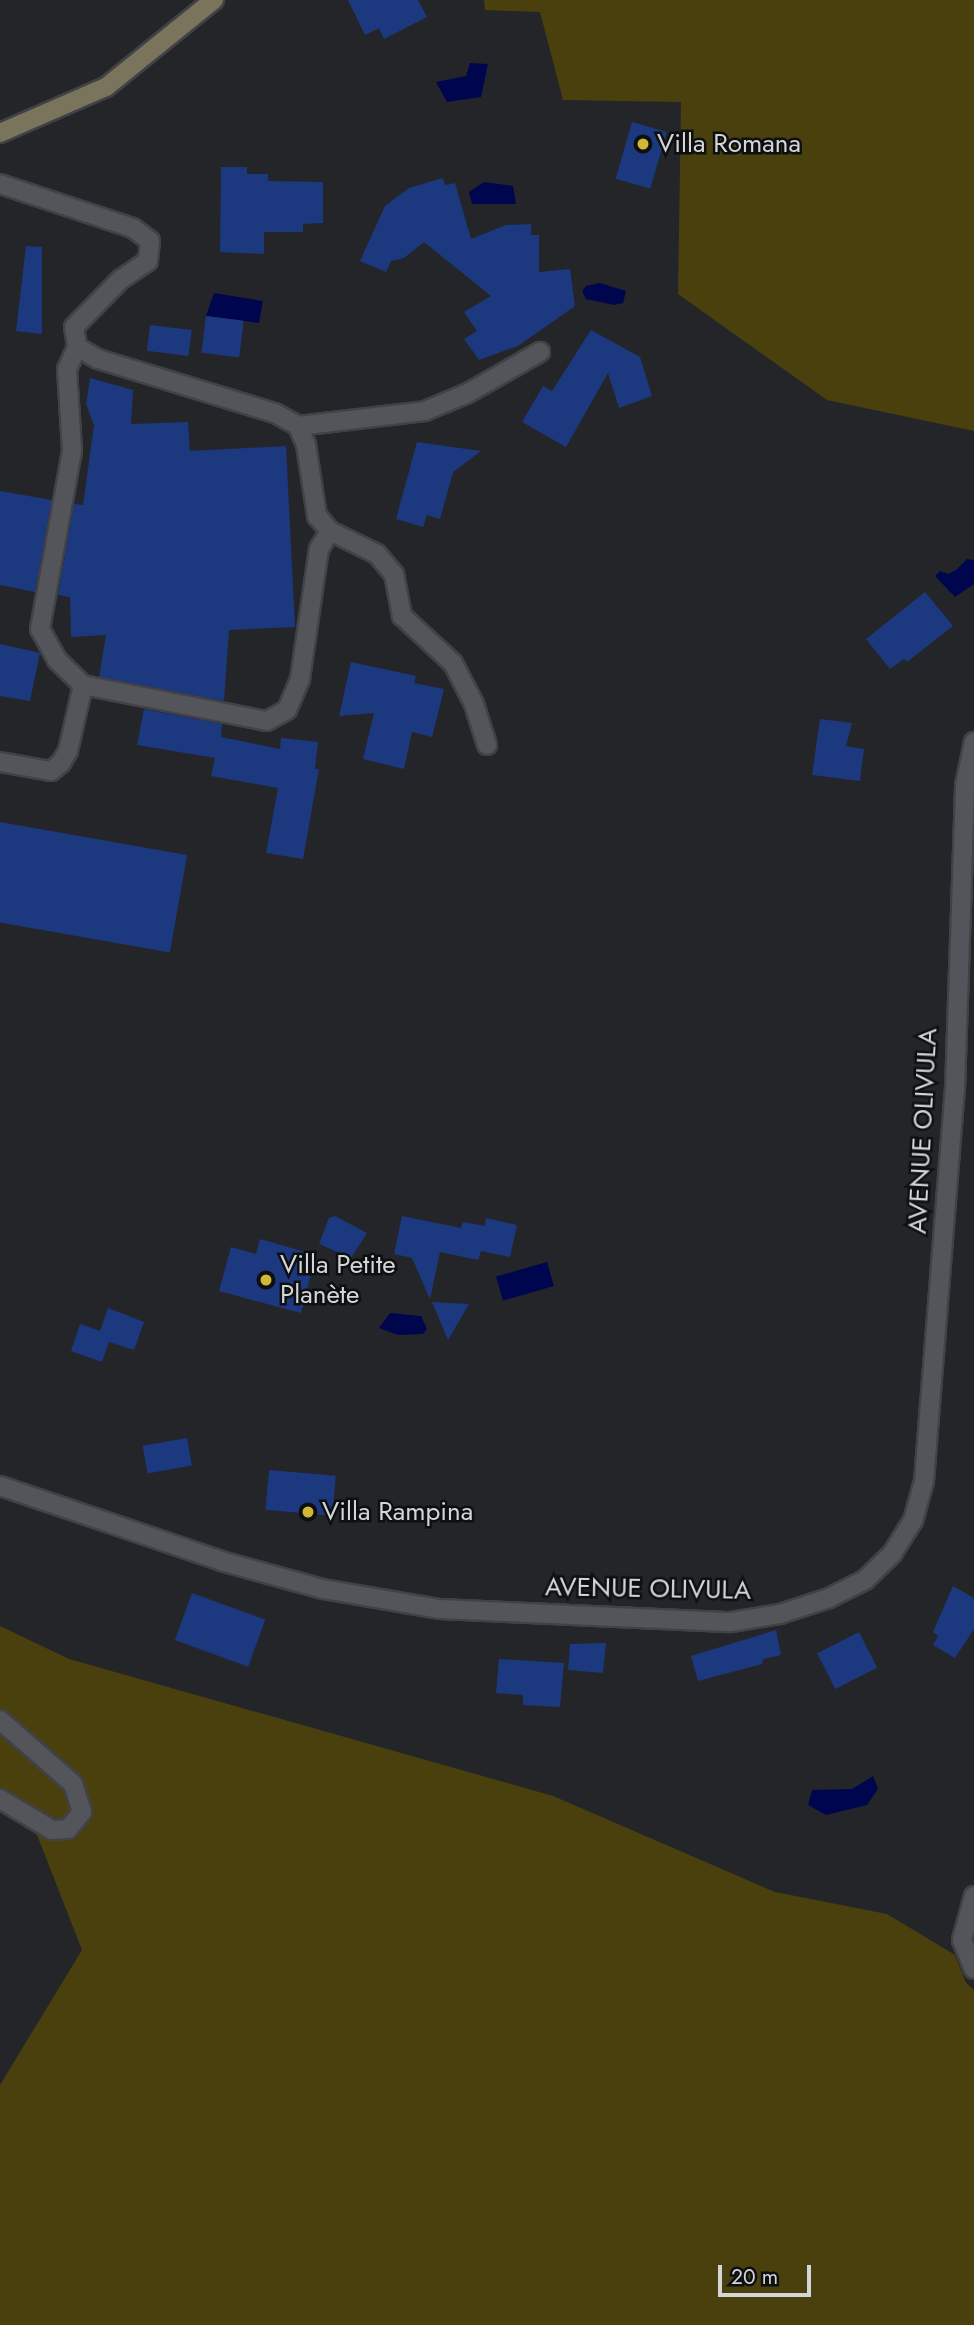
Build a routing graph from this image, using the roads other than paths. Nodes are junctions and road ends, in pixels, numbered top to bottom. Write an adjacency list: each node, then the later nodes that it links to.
1 (214, 0): 2 (main road)
2 (0, 134)
3 (0, 184): 4 (street)
4 (77, 347): 6 (street); 8 (street)
5 (540, 352): 6 (street)
6 (298, 426): 7 (street)
7 (330, 531): 8 (street); 10 (street)
8 (83, 685): 11 (street)
9 (974, 742): 12 (street, AVENUE OLIVULA)
10 (487, 745)
11 (0, 761)
12 (0, 1486)
13 (0, 1720): 14 (street)
14 (0, 1799)
15 (974, 1896): 16 (street)
16 (974, 1969)

